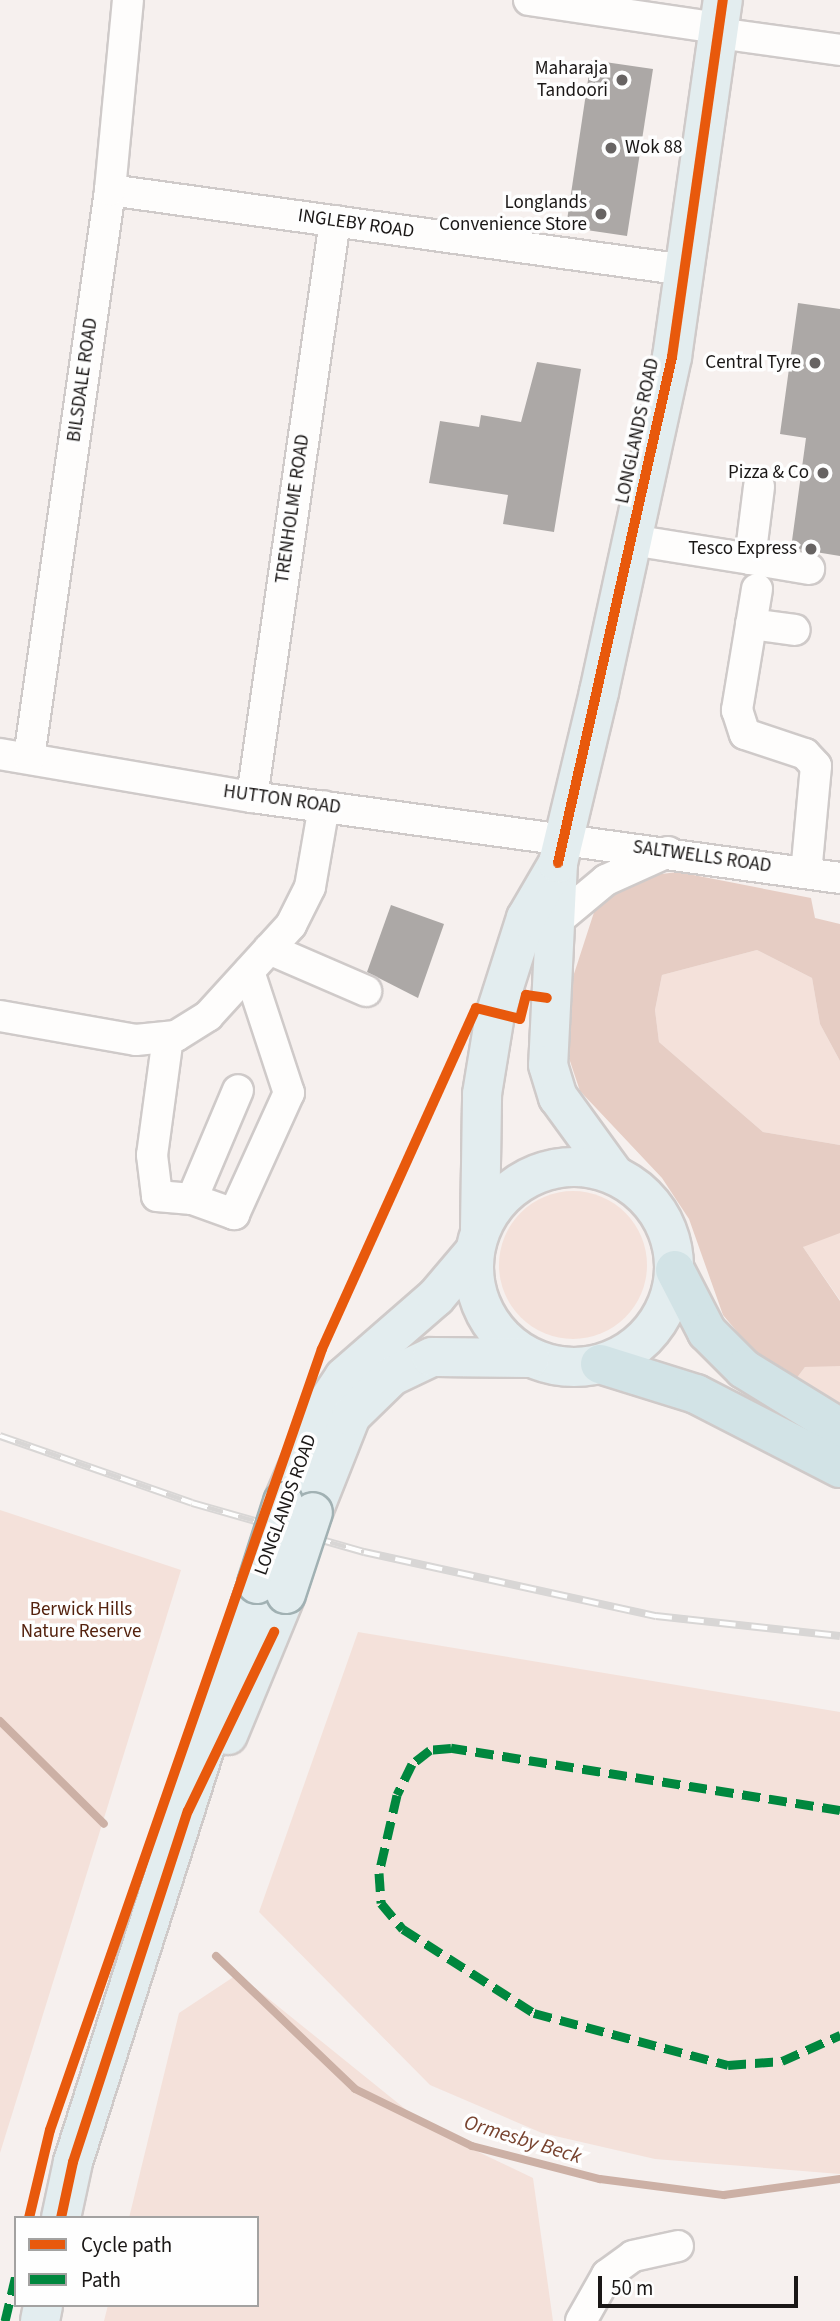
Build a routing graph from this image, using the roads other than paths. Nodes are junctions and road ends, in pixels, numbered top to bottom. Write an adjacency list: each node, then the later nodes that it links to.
1 (128, 0): 5 (street, BILSDALE ROAD)
2 (529, 0): 3 (street)
3 (720, 20): 4 (street); 7 (main road, LONGLANDS ROAD)
4 (840, 50)
5 (110, 190): 6 (street, INGLEBY ROAD); 15 (street, BILSDALE ROAD)
6 (335, 221): 7 (street, INGLEBY ROAD); 16 (street, TRENHOLME ROAD)
7 (685, 270): 9 (main road, LONGLANDS ROAD)
8 (759, 486): 10 (street)
9 (632, 540): 10 (street); 18 (main road, LONGLANDS ROAD)
10 (750, 559): 11 (street)
11 (809, 569)
12 (757, 589): 13 (street)
13 (751, 624): 14 (street); 20 (street)
14 (795, 630)
15 (14, 756): 16 (street, HUTTON ROAD)
16 (252, 797): 17 (street, HUTTON ROAD)
17 (324, 806): 18 (street, HUTTON ROAD); 23 (street)
18 (561, 850): 19 (street, SALTWELLS ROAD); 22 (main road, LONGLANDS ROAD); 31 (main road, LONGLANDS ROAD)
19 (668, 852): 20 (street, SALTWELLS ROAD); 22 (street)
20 (806, 873): 21 (street, SALTWELLS ROAD)
21 (840, 878)
22 (559, 919): 29 (main road, LONGLANDS ROAD)
23 (269, 949): 24 (street); 25 (street)
24 (249, 971): 27 (street); 30 (street)
25 (366, 991)
26 (0, 1016): 27 (street)
27 (168, 1037): 30 (street)
28 (238, 1090): 30 (street)
29 (614, 1174): 31 (main road, LONGLANDS ROAD); 32 (main road, LONGLANDS ROAD)
30 (192, 1199)
31 (477, 1240): 33 (main road, LONGLANDS ROAD); 37 (main road, LONGLANDS ROAD)
32 (675, 1270): 34 (main road, LONGLANDS ROAD); 35 (highway)
33 (530, 1358): 34 (main road, LONGLANDS ROAD); 37 (main road, LONGLANDS ROAD)
34 (600, 1364): 36 (highway)
35 (840, 1428)
36 (840, 1468)
37 (298, 1507): 38 (main road, LONGLANDS ROAD, bridge)
38 (61, 2216)
39 (678, 2246): 40 (street)
40 (580, 2321)

